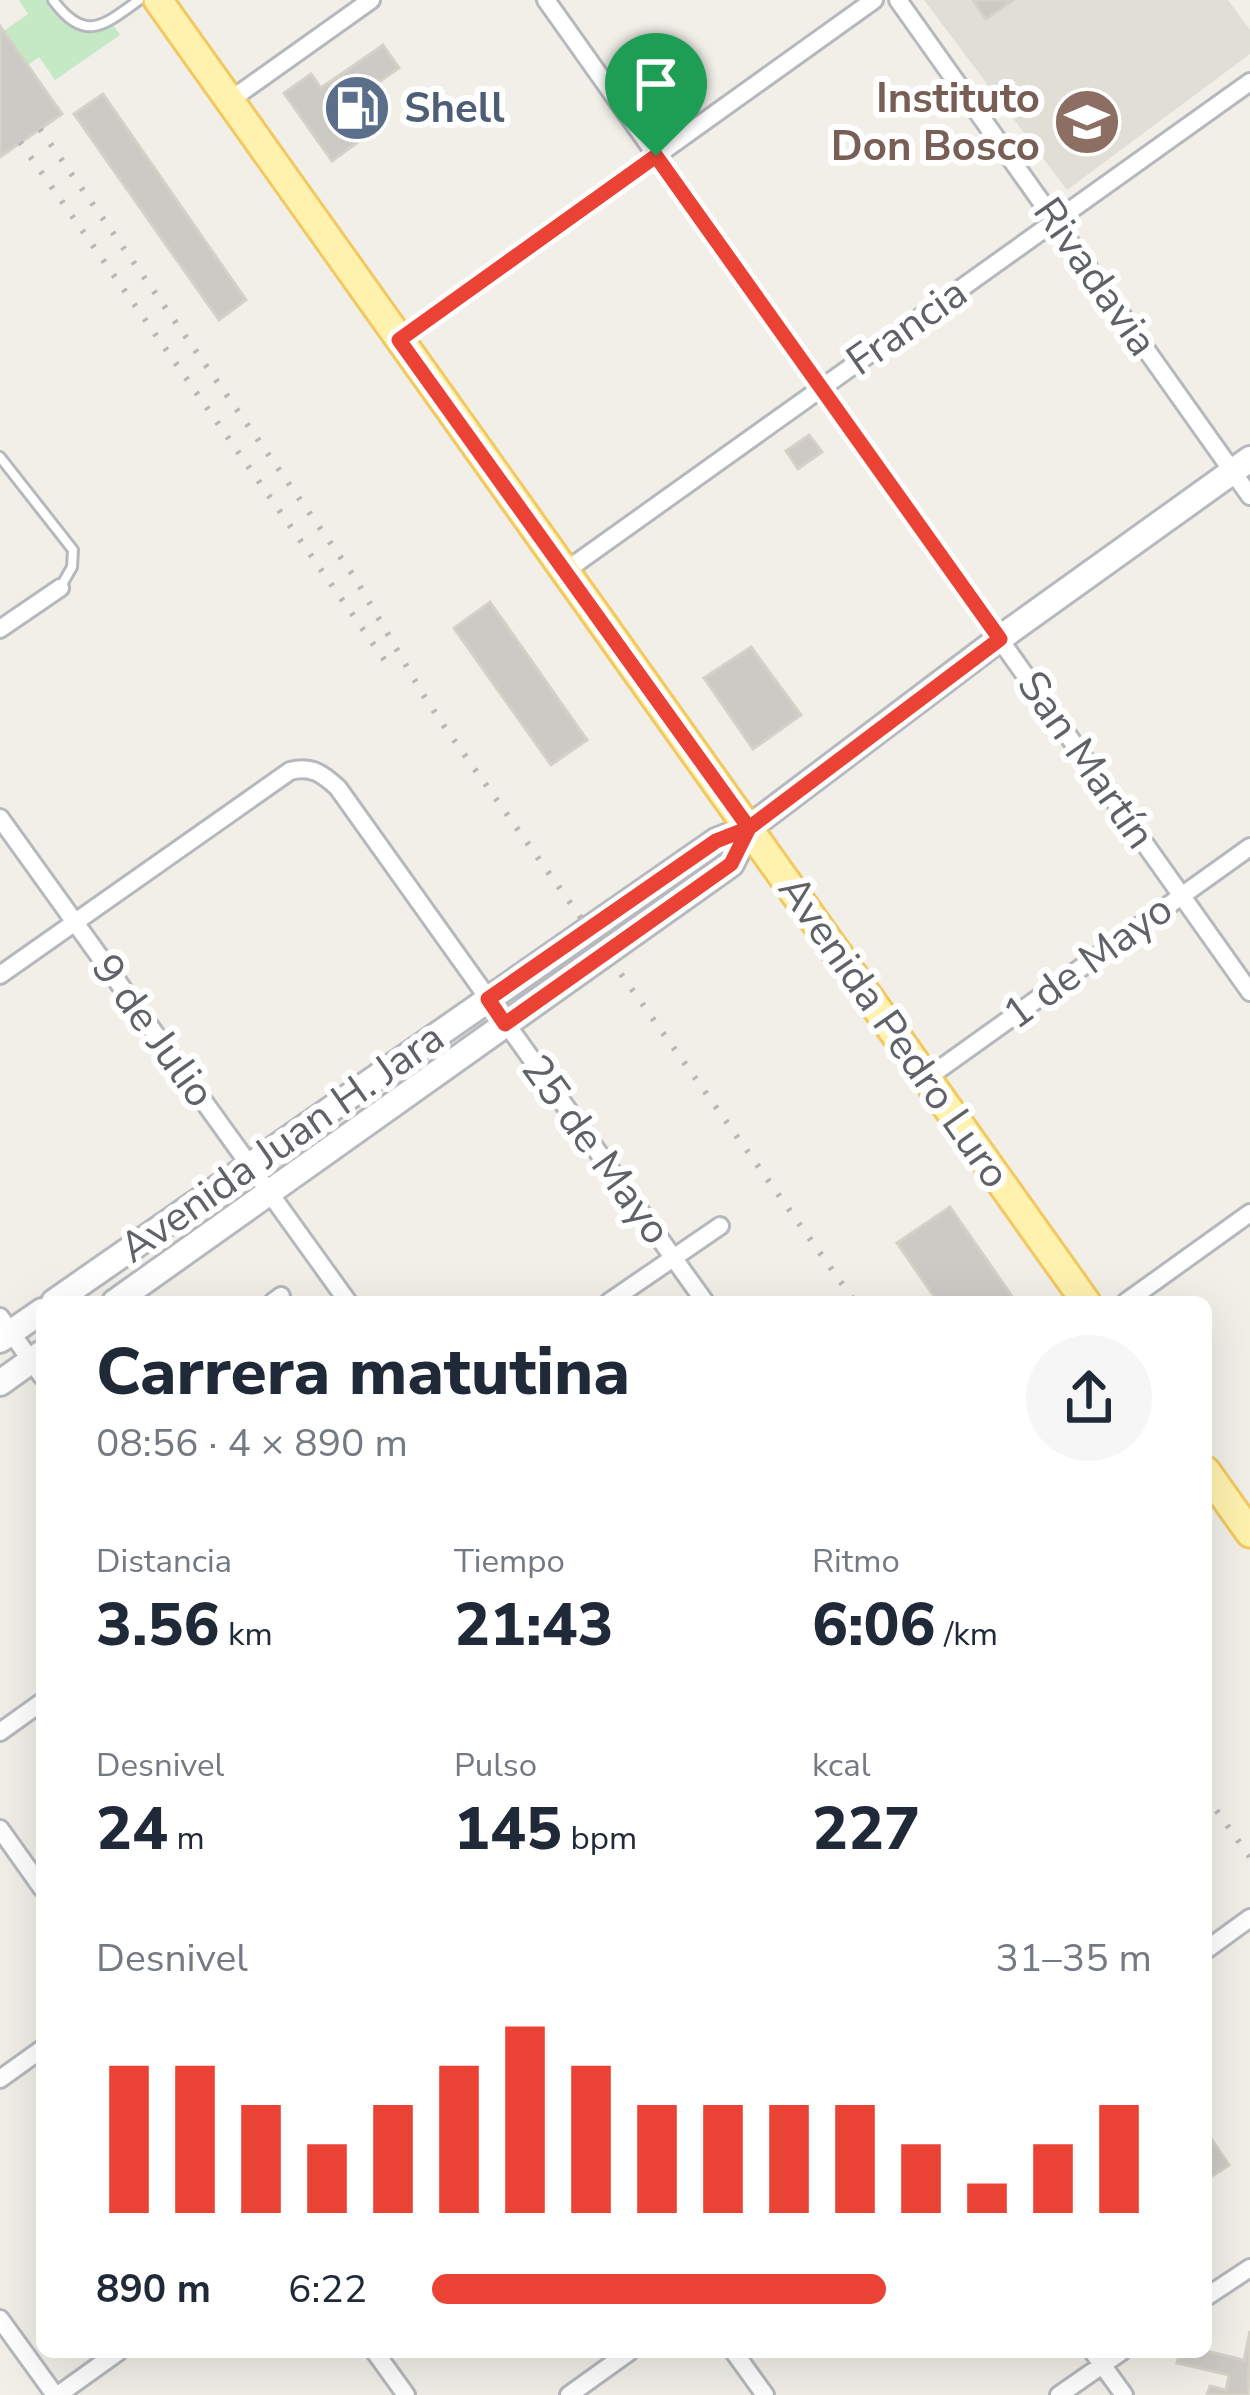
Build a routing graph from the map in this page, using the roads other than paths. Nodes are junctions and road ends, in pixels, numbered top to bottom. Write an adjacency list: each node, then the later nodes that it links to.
1 (53, 0): 2 (lane)
2 (139, 0)
3 (158, 0): 9 (main road, Avenida Pedro Luro)
4 (370, 0): 9 (street)
5 (546, 0): 10 (street, San Martín)
6 (874, 0): 10 (street)
7 (898, 0): 11 (street, Rivadavia)
8 (1250, 82): 11 (street, Francia)
9 (229, 101): 12 (main road, Avenida Pedro Luro)
10 (656, 156): 12 (street); 13 (street, San Martín)
11 (1055, 221): 13 (street, Francia); 15 (street, Rivadavia)
12 (399, 340): 17 (main road, Avenida Pedro Luro)
13 (821, 388): 17 (street, Francia); 20 (street, San Martín)
14 (0, 457): 18 (lane)
15 (1241, 465): 16 (street, Rivadavia); 20 (main road, Avenida Juan H. Jara)
16 (1250, 496)
17 (564, 572): 22 (main road, Avenida Pedro Luro)
18 (60, 588): 19 (street)
19 (0, 629)
20 (1000, 639): 22 (main road, Avenida Juan H. Jara); 24 (street, San Martín)
21 (0, 818): 25 (street, 9 de Julio)
22 (749, 828): 28 (main road, Avenida Juan H. Jara); 29 (main road, Avenida Juan H. Jara); 30 (main road, Avenida Pedro Luro)
23 (1250, 847): 24 (street, 1 de Mayo)
24 (1182, 896): 27 (street, San Martín); 30 (street, 1 de Mayo)
25 (76, 922): 26 (street); 28 (street, 25 de Mayo); 31 (street, 9 de Julio)
26 (0, 975)
27 (1250, 992)
28 (488, 999): 29 (street, 25 de Mayo); 31 (main road, Avenida Juan H. Jara)
29 (505, 1024): 32 (main road, Avenida Juan H. Jara); 35 (street, 25 de Mayo)
30 (927, 1078): 41 (main road, Avenida Pedro Luro)
31 (250, 1165): 32 (street, 9 de Julio); 36 (main road, Avenida Juan H. Jara)
32 (269, 1192): 37 (main road, Avenida Juan H. Jara); 38 (street, 9 de Julio)
33 (1250, 1214): 42 (street)
34 (720, 1226): 35 (street)
35 (673, 1258): 39 (street); 40 (street, 25 de Mayo)
36 (64, 1296)
37 (123, 1296)
38 (344, 1296)
39 (618, 1296)
40 (701, 1296)
41 (1082, 1296)
42 (1134, 1296)
43 (36, 1314): 44 (main road)
44 (4, 1330): 45 (street)
45 (36, 1361)
46 (36, 1364): 47 (main road)
47 (0, 1383)
48 (1212, 1479): 49 (main road)
49 (1250, 1533)
50 (36, 1706): 51 (street)
51 (0, 1732)
52 (0, 1829): 53 (street)
53 (36, 1880)
54 (1248, 1925): 55 (street)
55 (1212, 1946)
56 (36, 2053): 57 (street)
57 (0, 2079)
58 (1250, 2268): 59 (street)
59 (1212, 2293)
60 (0, 2320): 66 (street)
61 (109, 2358): 66 (street)
62 (379, 2358): 67 (street)
63 (620, 2358): 68 (street)
64 (738, 2358): 69 (street)
65 (1098, 2358): 70 (street); 71 (street)
66 (57, 2395)
67 (406, 2395)
68 (568, 2395)
69 (764, 2395)
70 (1059, 2395)
71 (1124, 2395)

